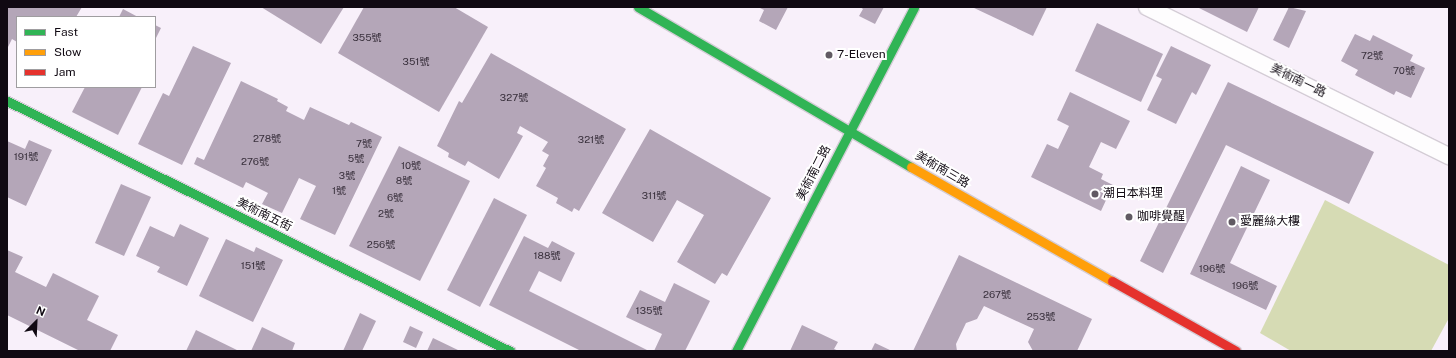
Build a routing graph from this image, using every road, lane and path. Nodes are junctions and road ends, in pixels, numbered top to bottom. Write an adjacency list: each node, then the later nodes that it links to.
1 (638, 7): 5 (street, 美術南三路)
2 (914, 7): 5 (street, 美術南二路)
3 (1147, 7): 6 (street, 美術南一路)
4 (7, 101): 7 (street, 美術南五街)
5 (849, 132): 8 (street, 美術南二路); 9 (street, 美術南三路)
6 (1449, 156)
7 (510, 351)
8 (736, 351)
9 (1236, 351)

